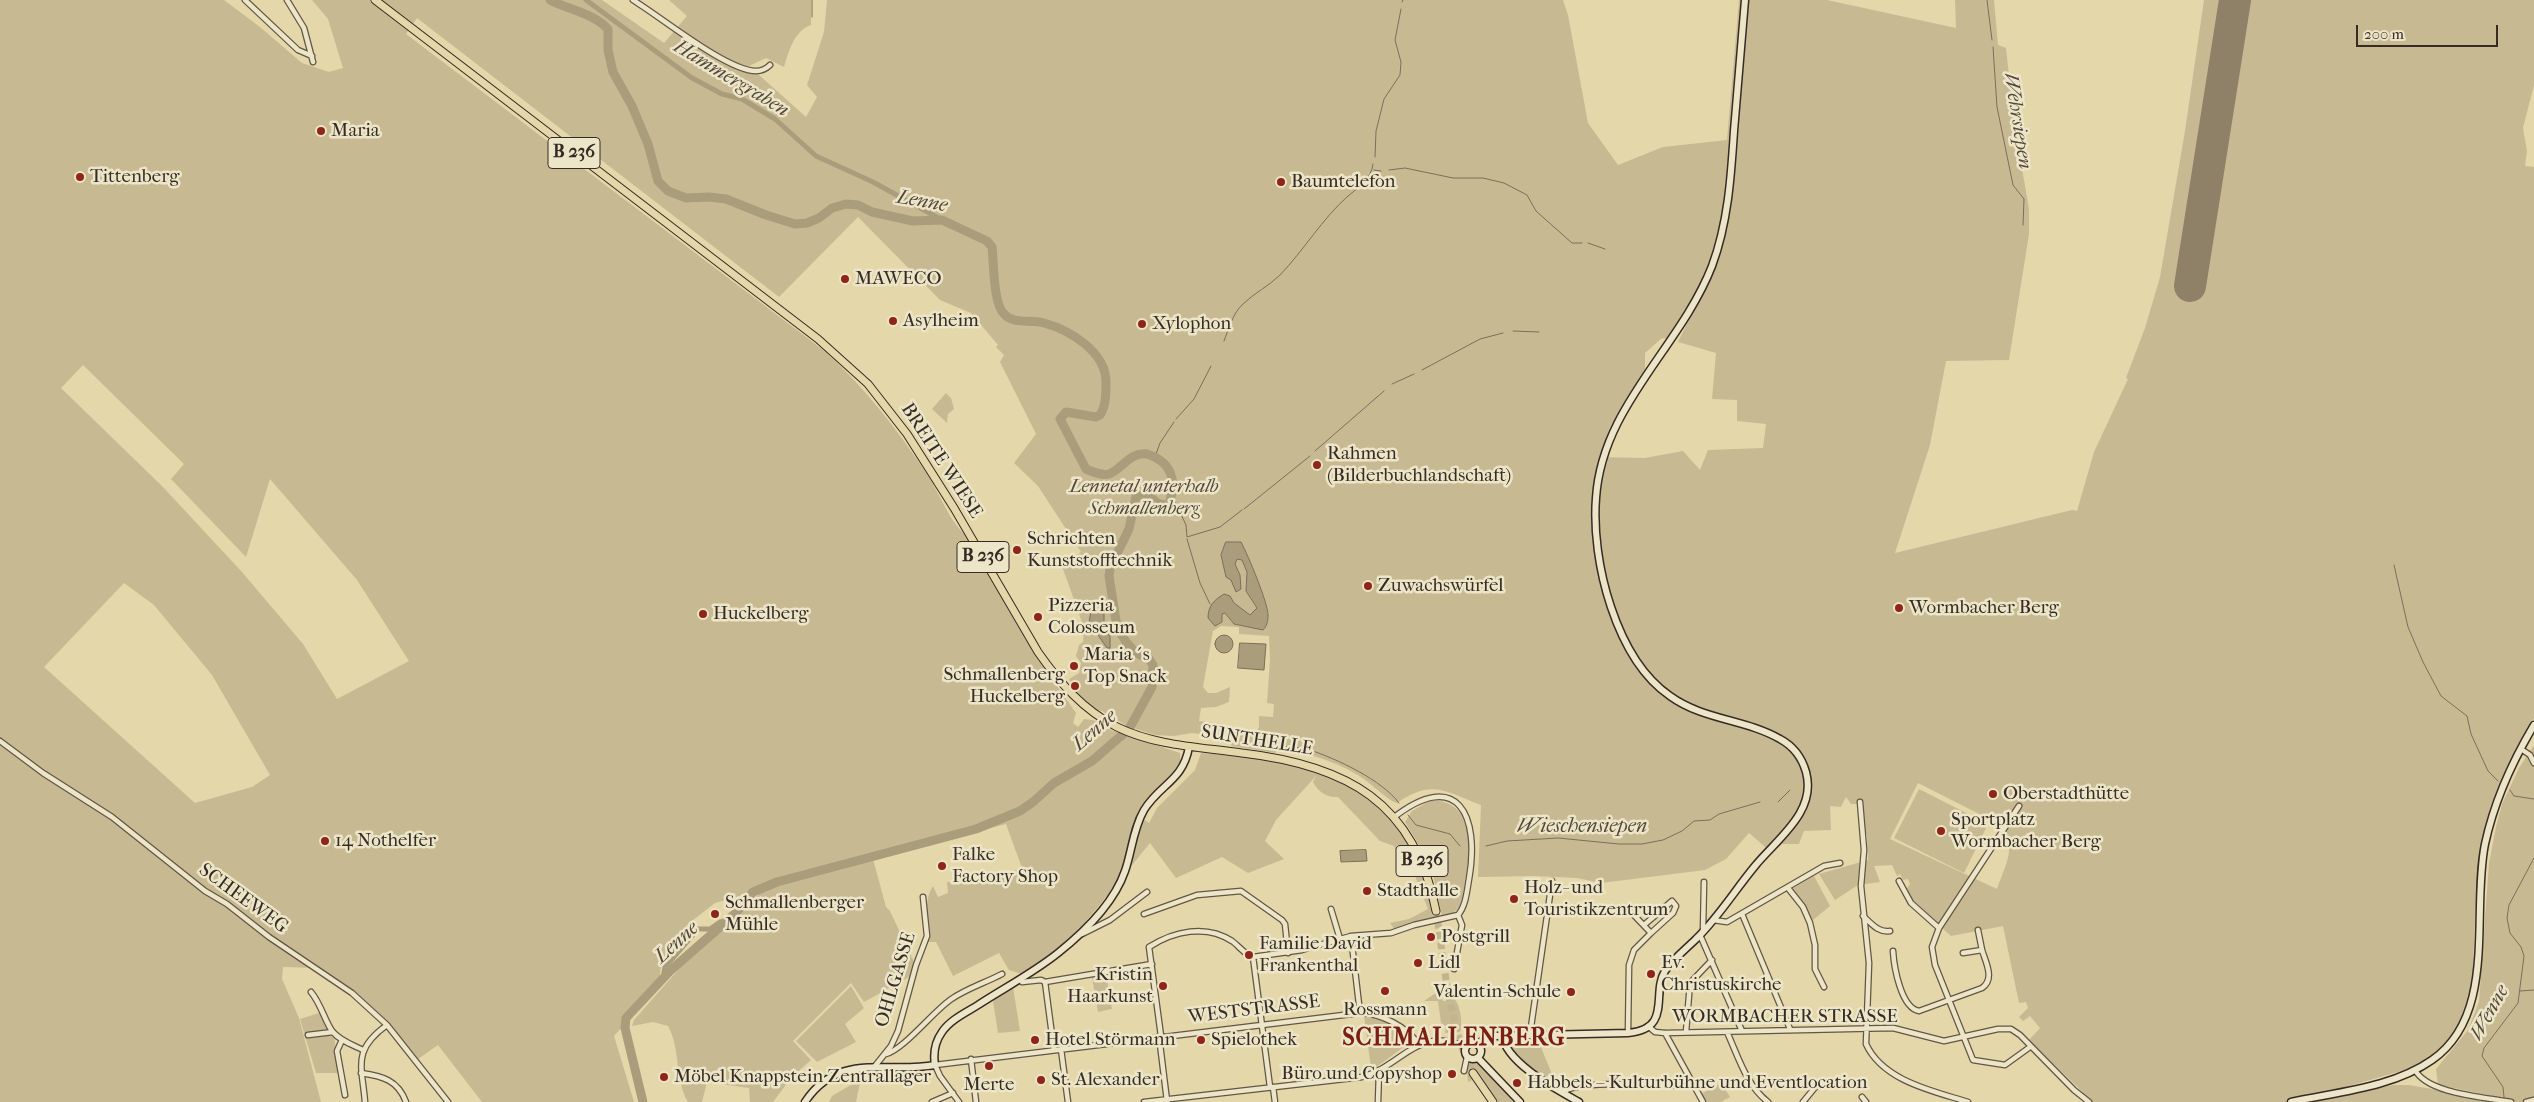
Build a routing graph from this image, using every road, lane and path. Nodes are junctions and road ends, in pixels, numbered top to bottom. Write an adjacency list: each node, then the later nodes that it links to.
1 (245, 0): 6 (street)
2 (286, 0): 6 (street)
3 (375, 0): 11 (main road, BREITE WIESE / B 236)
4 (633, 0): 8 (street)
5 (1745, 0): 31 (main road)
6 (312, 56): 7 (street)
7 (313, 62)
8 (770, 65)
9 (2534, 725): 12 (main road)
10 (0, 741): 57 (street, SCHEEWEG)
11 (1189, 746): 16 (main road, SUNTHELLE / B 236); 38 (main road)
12 (2521, 749): 13 (street); 86 (main road)
13 (2534, 763)
14 (1860, 802): 30 (street)
15 (2020, 806): 33 (street)
16 (1394, 818): 25 (main road, B 236); 29 (street)
17 (1840, 862): 21 (street)
18 (1552, 881): 26 (street)
19 (1899, 881): 33 (street)
20 (1704, 882): 37 (street)
21 (1788, 888): 28 (street); 52 (street)
22 (1147, 892): 38 (street)
23 (924, 897): 80 (street, OHLGASSE)
24 (1331, 909): 40 (street)
25 (1436, 911)
26 (1548, 912): 32 (street); 67 (street)
27 (1144, 914): 44 (street)
28 (1742, 914): 31 (street); 60 (street)
29 (1458, 915): 39 (street); 48 (street)
30 (1863, 916): 35 (street); 59 (street)
31 (1713, 920): 37 (main road)
32 (1644, 925): 36 (street); 36 (street)
33 (1939, 928): 54 (street)
34 (1978, 930): 41 (street)
35 (1890, 931)
36 (1651, 933): 66 (street)
37 (1702, 933): 46 (street); 58 (main road)
38 (1078, 935): 50 (main road)
39 (1351, 936): 40 (street); 55 (street)
40 (1340, 939): 44 (street)
41 (1982, 950): 43 (street); 54 (street)
42 (1893, 951): 54 (street)
43 (1963, 952)
44 (1288, 953): 45 (street)
45 (1253, 957): 47 (street); 56 (street)
46 (1712, 960): 61 (street); 64 (street)
47 (1152, 964): 51 (street); 69 (street)
48 (1454, 969)
49 (1002, 974): 80 (street)
50 (1020, 979): 51 (street); 84 (main road)
51 (1045, 982): 79 (street)
52 (1824, 987)
53 (310, 992): 62 (street)
54 (1950, 1000): 71 (street)
55 (1360, 1013): 56 (street, WESTSTRASSE); 73 (street, WESTSTRASSE)
56 (1262, 1024): 69 (street, WESTSTRASSE); 93 (street)
57 (387, 1026): 78 (street); 102 (street, SCHEEWEG)
58 (1648, 1026): 63 (street, WORMBACHER STRASSE); 66 (main road, WORMBACHER STRASSE)
59 (1865, 1028): 60 (street, WORMBACHER STRASSE); 71 (street, WORMBACHER STRASSE); 118 (street)
60 (1790, 1029): 61 (street, WORMBACHER STRASSE)
61 (1742, 1031): 65 (street, WORMBACHER STRASSE)
62 (333, 1032): 68 (street); 72 (street)
63 (1664, 1032): 64 (street, WORMBACHER STRASSE); 92 (street)
64 (1686, 1032): 65 (street, WORMBACHER STRASSE)
65 (1727, 1032): 115 (street)
66 (1628, 1033): 67 (main road, WORMBACHER STRASSE)
67 (1530, 1034): 70 (main road, WORMBACHER STRASSE)
68 (308, 1036)
69 (1160, 1036): 77 (street, WESTSTRASSE); 99 (street)
70 (1502, 1036): 74 (main road, WORMBACHER STRASSE); 94 (main road)
71 (1964, 1038): 76 (street, WORMBACHER STRASSE); 76 (street)
72 (342, 1040): 78 (street); 96 (street)
73 (1418, 1044): 75 (street); 88 (street)
74 (1478, 1045): 75 (main road); 82 (main road)
75 (1466, 1047): 81 (main road)
76 (2030, 1047): 119 (street, WORMBACHER STRASSE)
77 (1062, 1049): 79 (street, WESTSTRASSE); 107 (street)
78 (363, 1050): 89 (street)
79 (1054, 1050): 83 (street, WESTSTRASSE)
80 (884, 1054): 85 (street, OHLGASSE)
81 (1467, 1057): 82 (main road); 87 (street)
82 (1478, 1058): 112 (main road)
83 (971, 1059): 84 (street, WESTSTRASSE); 106 (street)
84 (935, 1065): 85 (main road); 95 (street)
85 (875, 1066): 103 (main road)
86 (2415, 1070): 120 (main road); 121 (street)
87 (1464, 1071)
88 (1379, 1072): 93 (street); 110 (street)
89 (360, 1073): 100 (street); 101 (street)
90 (1474, 1073): 111 (main road)
91 (1817, 1085): 116 (street)
92 (1692, 1086): 94 (street); 114 (street)
93 (1271, 1087): 99 (street); 109 (street)
94 (1563, 1092): 113 (main road)
95 (953, 1093): 104 (street); 105 (street)
96 (345, 1095)
97 (1862, 1097): 117 (street)
98 (2534, 1100): 122 (street)
99 (1167, 1101): 108 (street)
100 (365, 1102)
101 (406, 1102)
102 (448, 1102)
103 (805, 1102)
104 (935, 1102)
105 (959, 1102)
106 (976, 1102)
107 (1068, 1102)
108 (1144, 1102)
109 (1275, 1102)
110 (1378, 1102)
111 (1493, 1102)
112 (1520, 1102)
113 (1579, 1102)
114 (1703, 1102)
115 (1768, 1102)
116 (1803, 1102)
117 (1866, 1102)
118 (1968, 1102)
119 (2089, 1102)
120 (2291, 1102)
121 (2511, 1102)
122 (2526, 1102)

